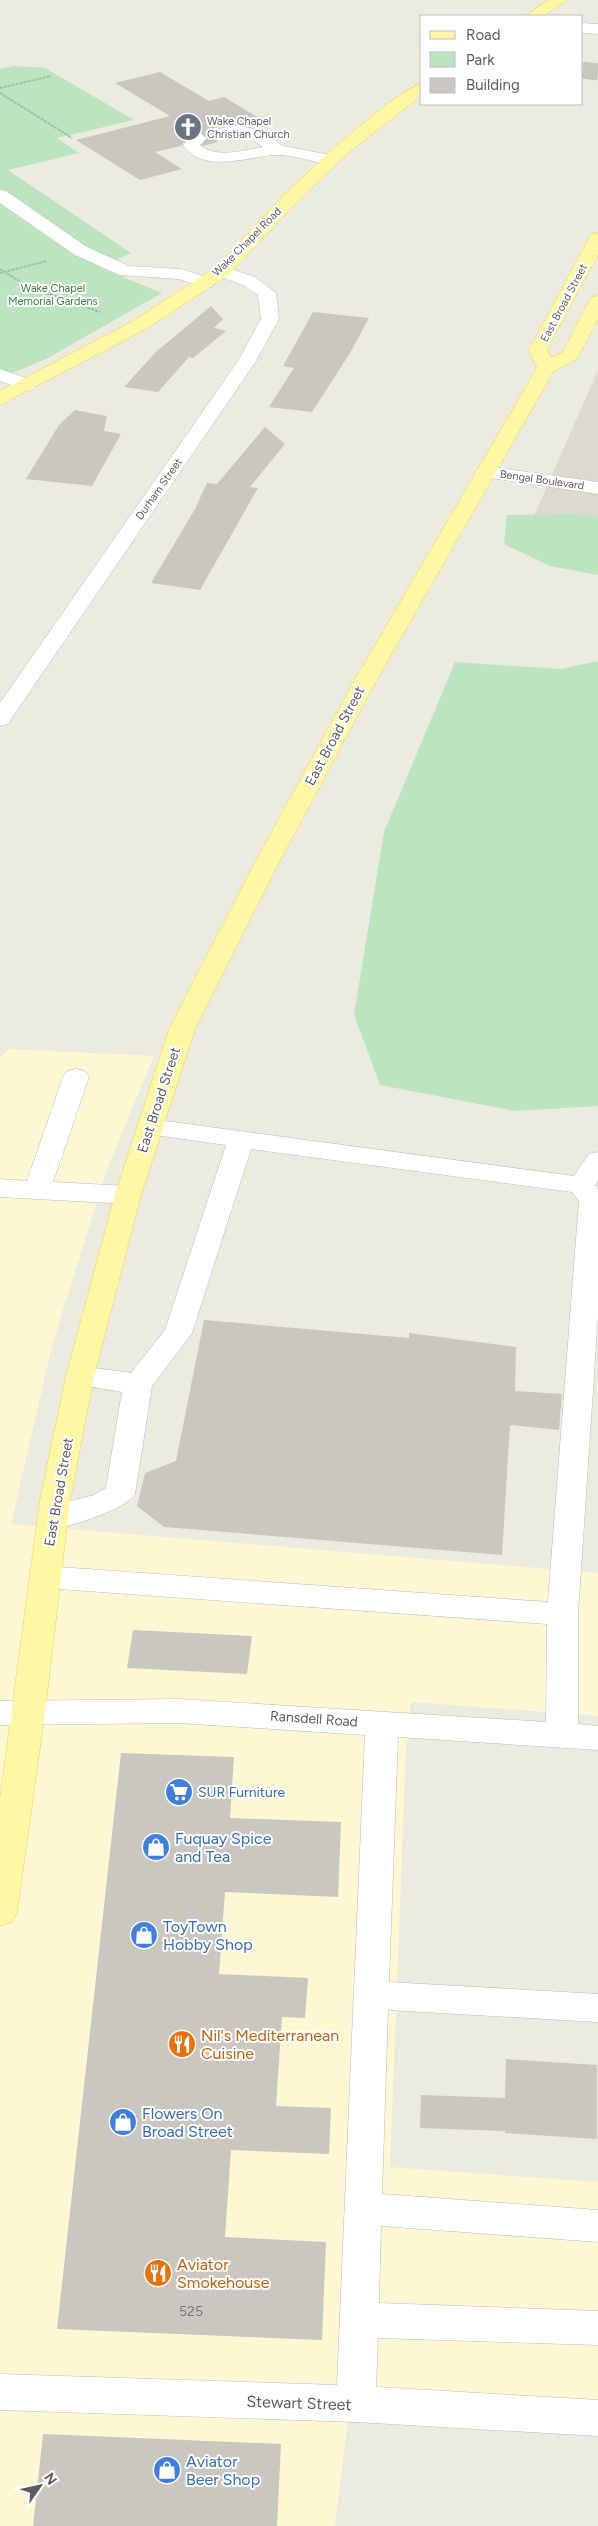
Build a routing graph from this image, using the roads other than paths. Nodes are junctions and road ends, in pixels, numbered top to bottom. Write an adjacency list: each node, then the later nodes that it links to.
1 (559, 0): 2 (main road)
2 (536, 15)
3 (583, 28): 4 (street)
4 (598, 29)
5 (420, 87): 9 (main road, Wake Chapel Road)
6 (218, 133): 8 (street)
7 (199, 138): 8 (street)
8 (278, 150): 9 (street)
9 (330, 160): 12 (main road, Wake Chapel Road)
10 (0, 195): 13 (street)
11 (598, 238): 15 (main road, East Broad Street)
12 (222, 270): 13 (main road, Wake Chapel Road); 21 (street, Durham Street)
13 (206, 283): 17 (main road, Wake Chapel Road)
14 (598, 301): 15 (main road, East Broad Street)
15 (546, 368): 19 (main road, East Broad Street)
16 (0, 375): 17 (street)
17 (27, 385): 18 (main road, Wake Chapel Road)
18 (0, 399)
19 (485, 472): 20 (street, Bengal Boulevard); 23 (main road, East Broad Street)
20 (598, 488)
21 (0, 719)
22 (76, 1077): 27 (street)
23 (150, 1127): 24 (street); 28 (main road, East Broad Street)
24 (241, 1139): 29 (street); 31 (street)
25 (598, 1160): 29 (street)
26 (0, 1188): 27 (street)
27 (37, 1190): 28 (street)
28 (128, 1195): 30 (main road, East Broad Street)
29 (590, 1196): 34 (street)
30 (80, 1376): 31 (street); 32 (main road, East Broad Street)
31 (138, 1384): 32 (street)
32 (52, 1517): 33 (main road, East Broad Street)
33 (45, 1577): 34 (street); 35 (main road, East Broad Street)
34 (563, 1614): 37 (street)
35 (15, 1713): 36 (street, Ransdell Road); 39 (main road, East Broad Street)
36 (382, 1724): 37 (street, Ransdell Road); 40 (street)
37 (562, 1736): 38 (street, Ransdell Road)
38 (598, 1738)
39 (0, 1912)
40 (372, 1995): 41 (street); 42 (street)
41 (598, 2008)
42 (364, 2209): 43 (street); 44 (street)
43 (598, 2226)
44 (360, 2320): 45 (street); 47 (street)
45 (598, 2328)
46 (0, 2392): 47 (street, Stewart Street)
47 (356, 2404): 48 (street, Stewart Street)
48 (598, 2418)

